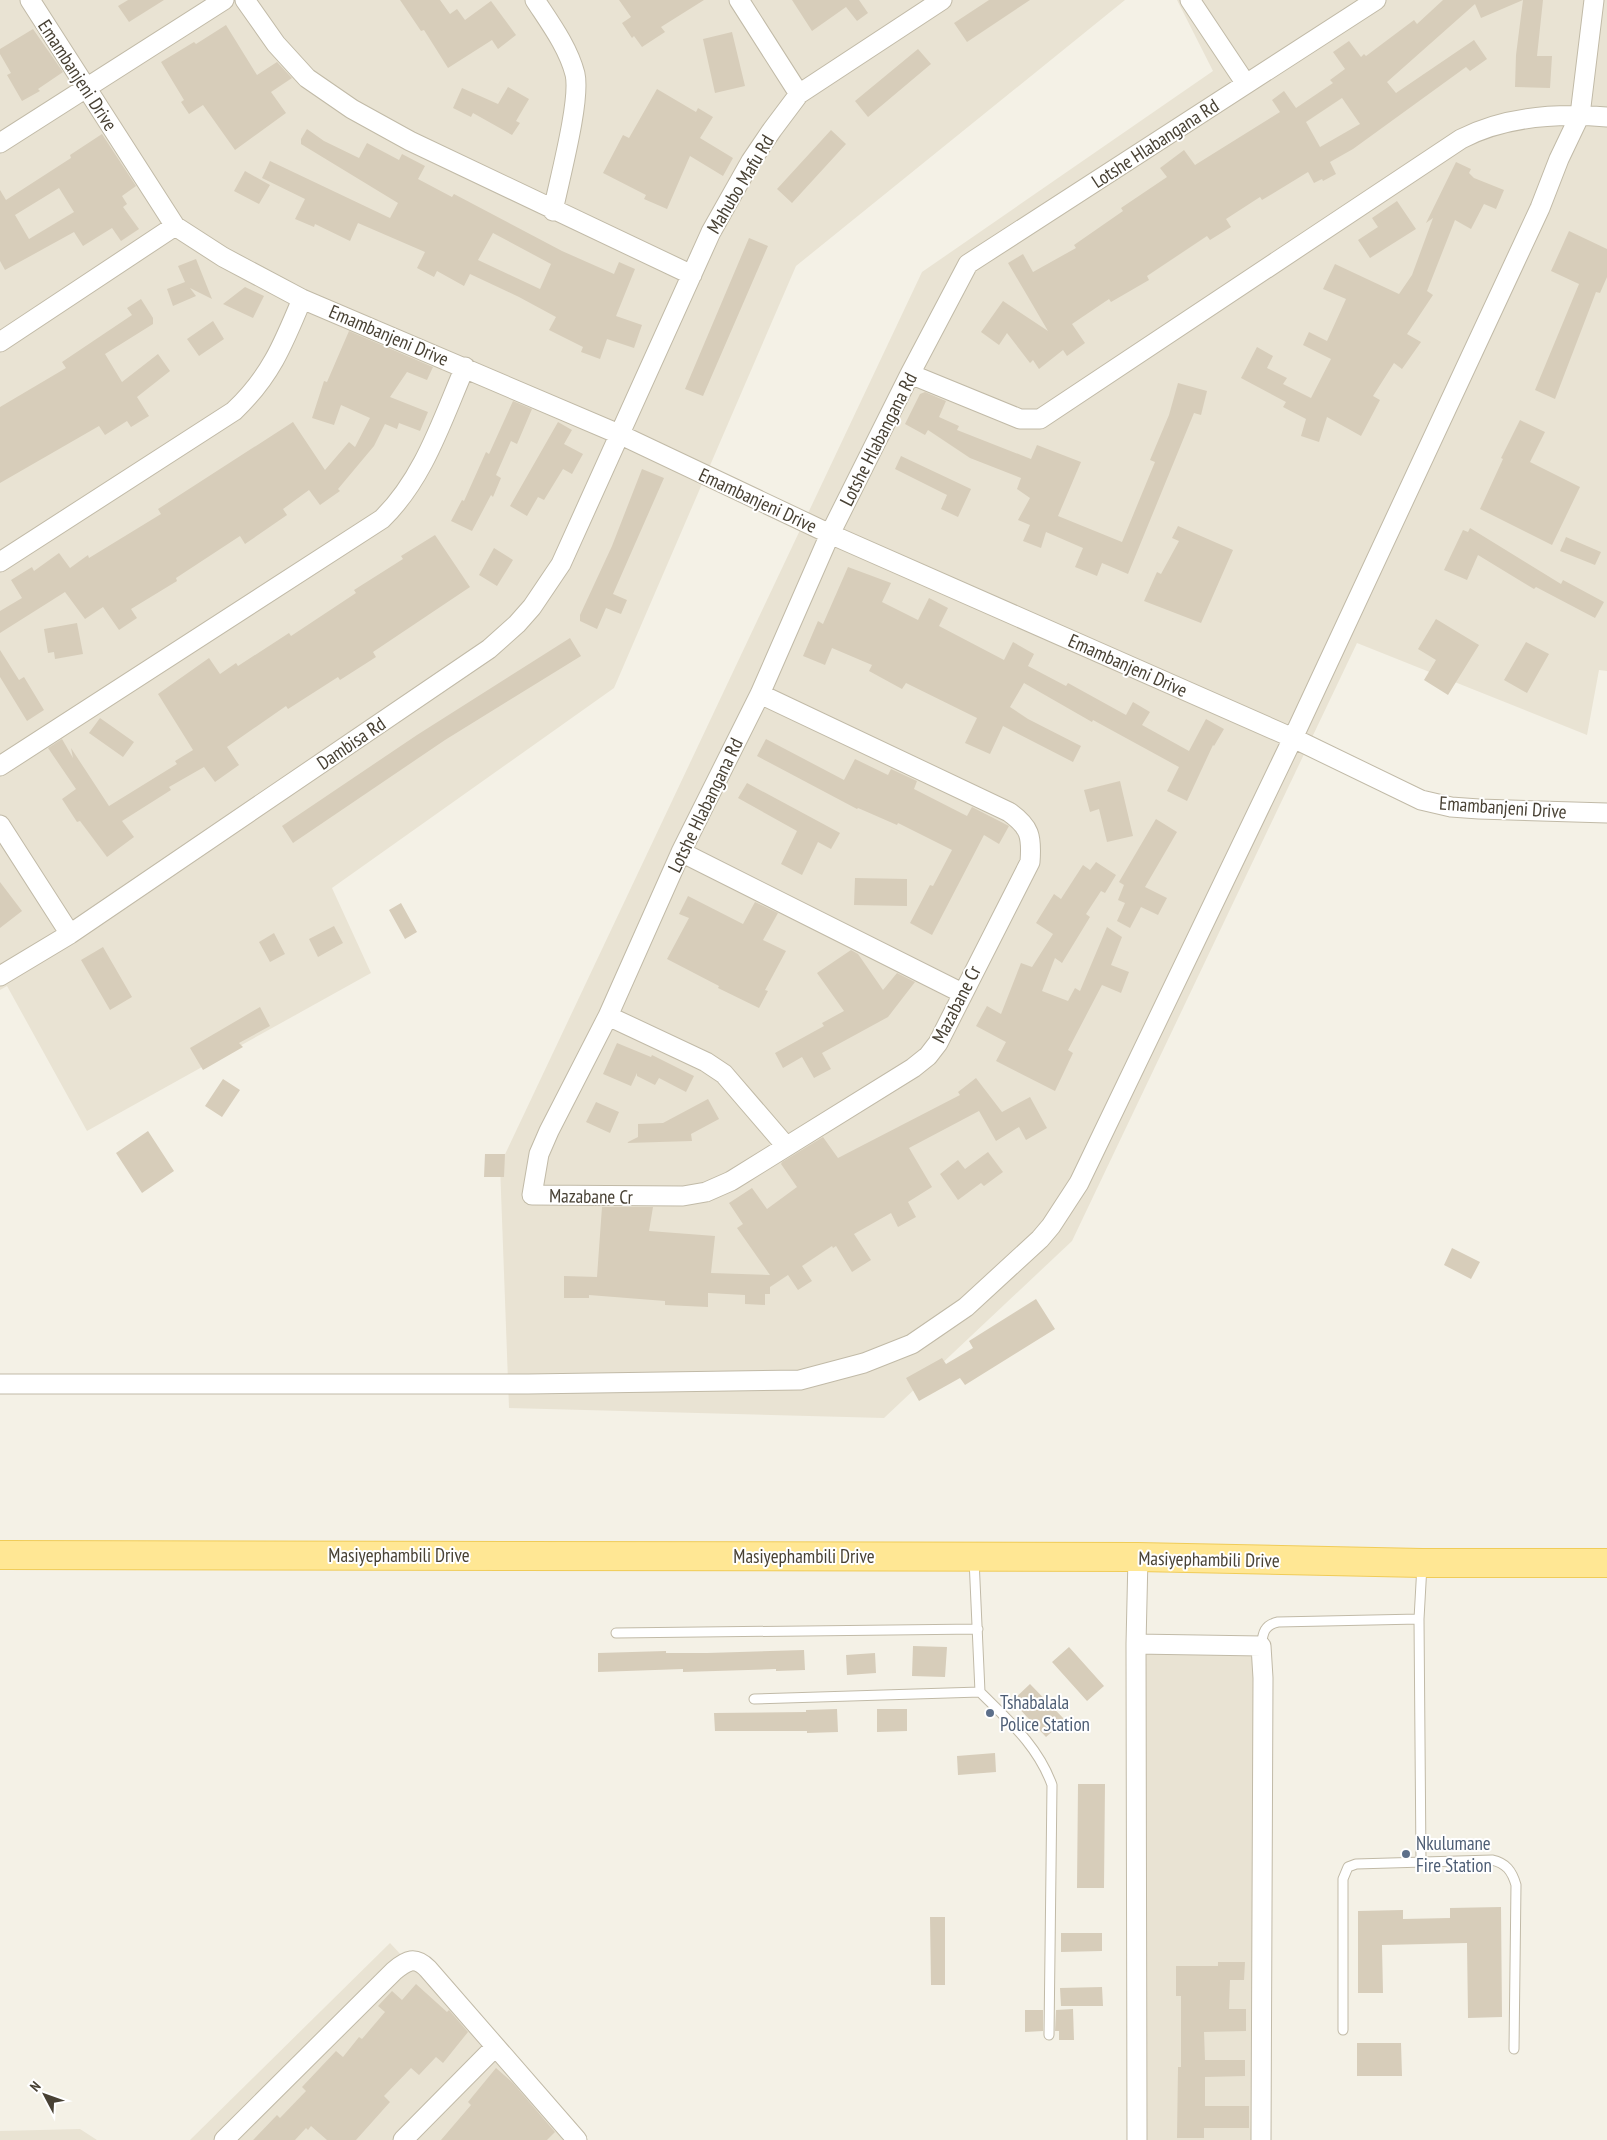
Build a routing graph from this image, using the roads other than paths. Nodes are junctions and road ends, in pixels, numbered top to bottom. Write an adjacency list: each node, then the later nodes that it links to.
1 (30, 0): 11 (street, Emambanjeni Drive)
2 (224, 0): 11 (street)
3 (245, 0): 16 (street)
4 (535, 0): 16 (street)
5 (739, 0): 12 (street)
6 (942, 0): 12 (street, Mahubo Mafu Rd)
7 (1190, 0): 10 (street)
8 (1376, 0): 10 (street, Lotshe Hlabangana Rd)
9 (1594, 0): 13 (street)
10 (1246, 84): 22 (street, Lotshe Hlabangana Rd)
11 (86, 87): 15 (street); 17 (street, Emambanjeni Drive)
12 (799, 94): 18 (street, Mahubo Mafu Rd)
13 (1580, 115): 14 (street); 22 (street); 27 (street)
14 (1607, 117)
15 (0, 143)
16 (553, 210): 18 (street)
17 (175, 226): 19 (street, Emambanjeni Drive); 20 (street)
18 (692, 275): 23 (street, Mahubo Mafu Rd)
19 (302, 299): 21 (street, Emambanjeni Drive); 25 (street)
20 (0, 342)
21 (465, 367): 23 (street, Emambanjeni Drive); 28 (street)
22 (910, 374): 24 (street, Lotshe Hlabangana Rd)
23 (621, 435): 24 (street, Emambanjeni Drive); 32 (street, Dambisa Rd)
24 (830, 534): 26 (street, Lotshe Hlabangana Rd); 27 (street, Emambanjeni Drive)
25 (0, 562)
26 (760, 694): 31 (street, Lotshe Hlabangana Rd); 34 (street, Mazabane Cr)
27 (1293, 738): 29 (street, Emambanjeni Drive); 38 (street)
28 (0, 766)
29 (1607, 813)
30 (0, 825): 32 (street)
31 (681, 852): 34 (street); 35 (street, Lotshe Hlabangana Rd)
32 (70, 934): 33 (street, Dambisa Rd)
33 (0, 976)
34 (962, 993): 36 (street, Mazabane Cr)
35 (608, 1016): 36 (street); 37 (street, Lotshe Hlabangana Rd)
36 (786, 1146): 37 (street, Mazabane Cr)
37 (532, 1195)
38 (0, 1384)
39 (0, 1555): 40 (main road, Masiyephambili Drive)
40 (974, 1556): 41 (main road, Masiyephambili Drive); 45 (lane)
41 (1138, 1557): 42 (main road, Masiyephambili Drive); 47 (street)
42 (1422, 1563): 43 (main road, Masiyephambili Drive); 44 (lane)
43 (1607, 1563)
44 (1419, 1619): 48 (lane); 51 (lane)
45 (978, 1629): 46 (lane); 49 (lane)
46 (616, 1633)
47 (1136, 1644): 48 (street); 59 (street)
48 (1262, 1646): 60 (street)
49 (980, 1692): 50 (lane); 53 (lane)
50 (754, 1699)
51 (1421, 1862): 52 (lane); 55 (lane)
52 (1343, 2030)
53 (1049, 2036)
54 (495, 2047): 56 (street); 57 (street); 58 (street)
55 (1514, 2049)
56 (224, 2140)
57 (403, 2140)
58 (577, 2140)
59 (1137, 2140)
60 (1261, 2140)

